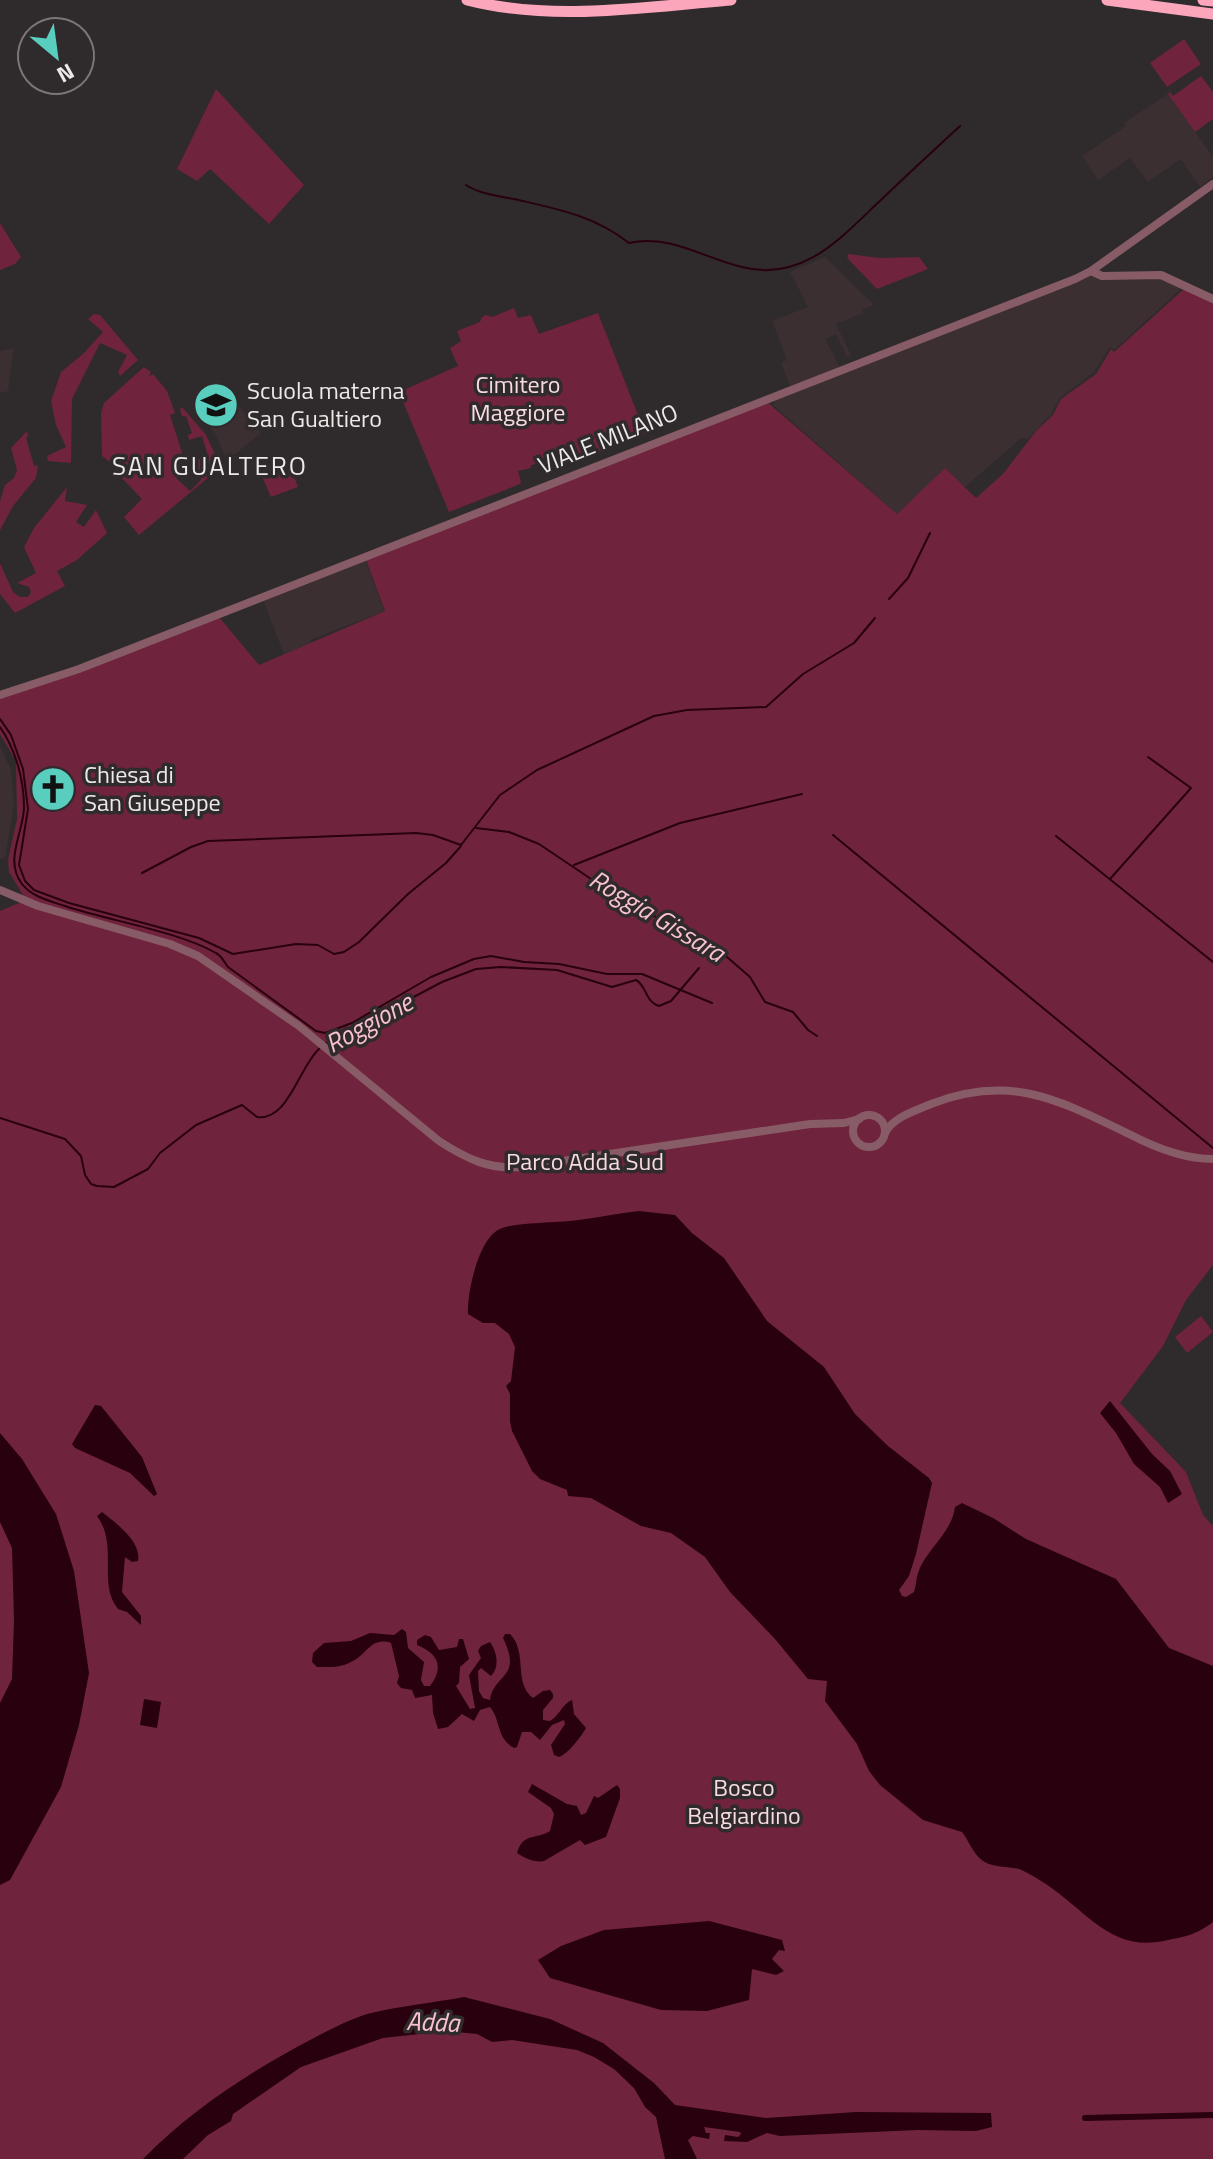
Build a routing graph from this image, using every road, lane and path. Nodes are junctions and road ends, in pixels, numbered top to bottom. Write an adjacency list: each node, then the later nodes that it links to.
1 (467, 0): 4 (highway)
2 (501, 0): 8 (highway)
3 (649, 0): 8 (highway)
4 (731, 0)
5 (1107, 0): 10 (highway)
6 (1163, 0): 9 (highway)
7 (1203, 0): 9 (highway)
8 (610, 2)
9 (1213, 4)
10 (1213, 14)
11 (1213, 184): 12 (street, VIALE MILANO)
12 (1106, 260): 13 (street, VIALE MILANO); 14 (street)
13 (1091, 271): 14 (street); 16 (street, VIALE MILANO)
14 (1117, 276): 15 (street)
15 (1213, 299)
16 (0, 695)
17 (0, 890): 21 (street)
18 (907, 1115): 19 (street); 22 (street); 24 (street)
19 (876, 1117): 20 (street); 22 (street)
20 (859, 1119): 21 (street); 23 (street)
21 (836, 1123): 23 (street)
22 (885, 1133): 23 (street)
23 (854, 1135)
24 (1213, 1159)

